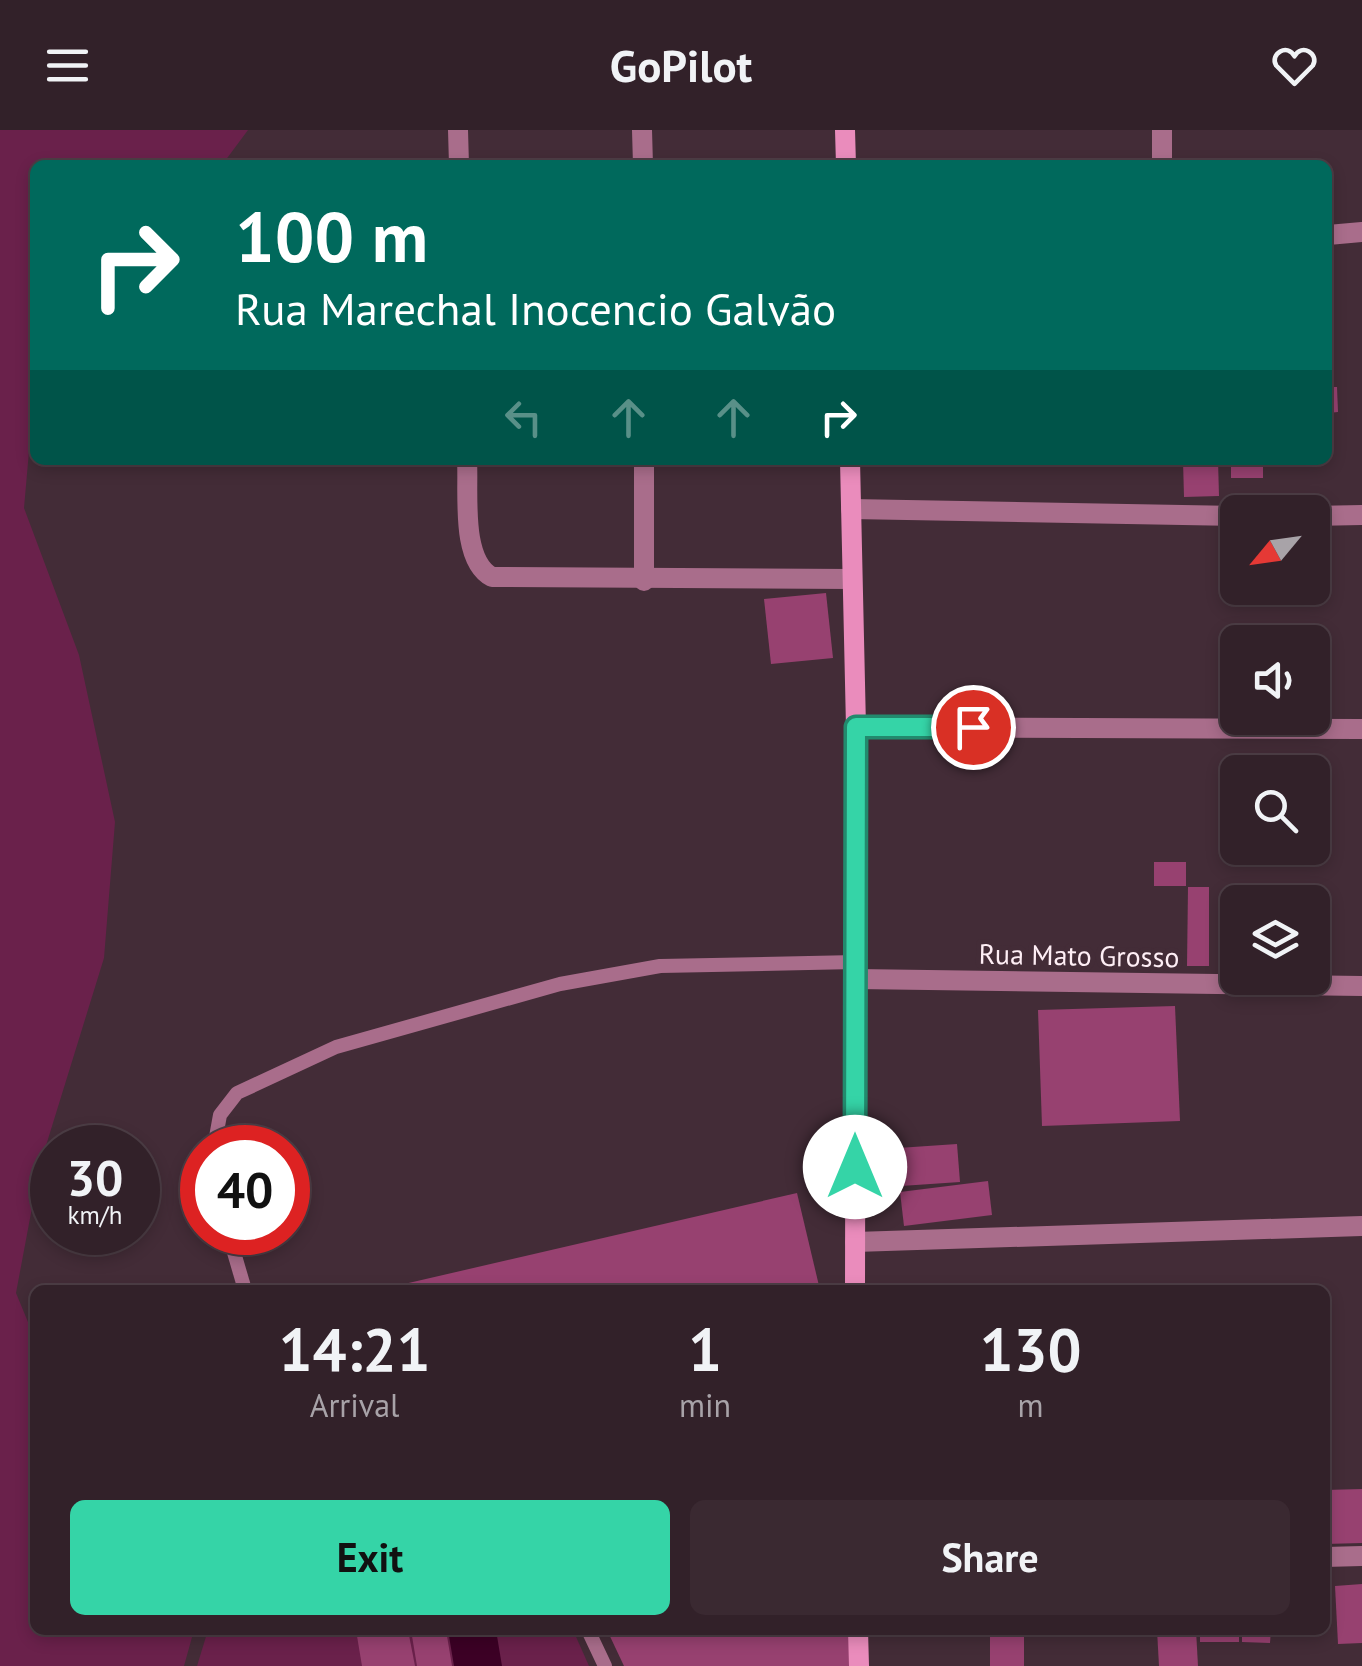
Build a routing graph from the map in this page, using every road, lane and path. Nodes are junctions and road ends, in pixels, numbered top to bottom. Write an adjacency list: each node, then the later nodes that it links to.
1 (458, 130): 5 (street)
2 (642, 130): 6 (street)
3 (844, 130): 7 (street)
4 (1162, 130): 8 (street)
5 (458, 160)
6 (642, 160)
7 (846, 160)
8 (1162, 160)
9 (1362, 232): 10 (street)
10 (1332, 235)
11 (466, 465): 19 (street)
12 (644, 465): 19 (street)
13 (850, 465): 14 (street)
14 (851, 509): 15 (street); 18 (street)
15 (1220, 516)
16 (1330, 516): 17 (street)
17 (1362, 516)
18 (852, 579): 19 (street); 20 (street)
19 (644, 581)
20 (856, 727): 21 (street); 22 (street)
21 (1362, 730)
22 (856, 971): 23 (street, Rua Mato Grosso); 24 (lane); 26 (street)
23 (1362, 986)
24 (218, 1125)
25 (1362, 1226): 26 (street)
26 (855, 1242): 29 (street)
27 (234, 1255): 28 (lane)
28 (243, 1285)
29 (855, 1285)
30 (1330, 1556): 31 (street)
31 (1362, 1556)
32 (590, 1635): 34 (lane)
33 (858, 1635): 35 (street)
34 (605, 1666)
35 (859, 1666)

